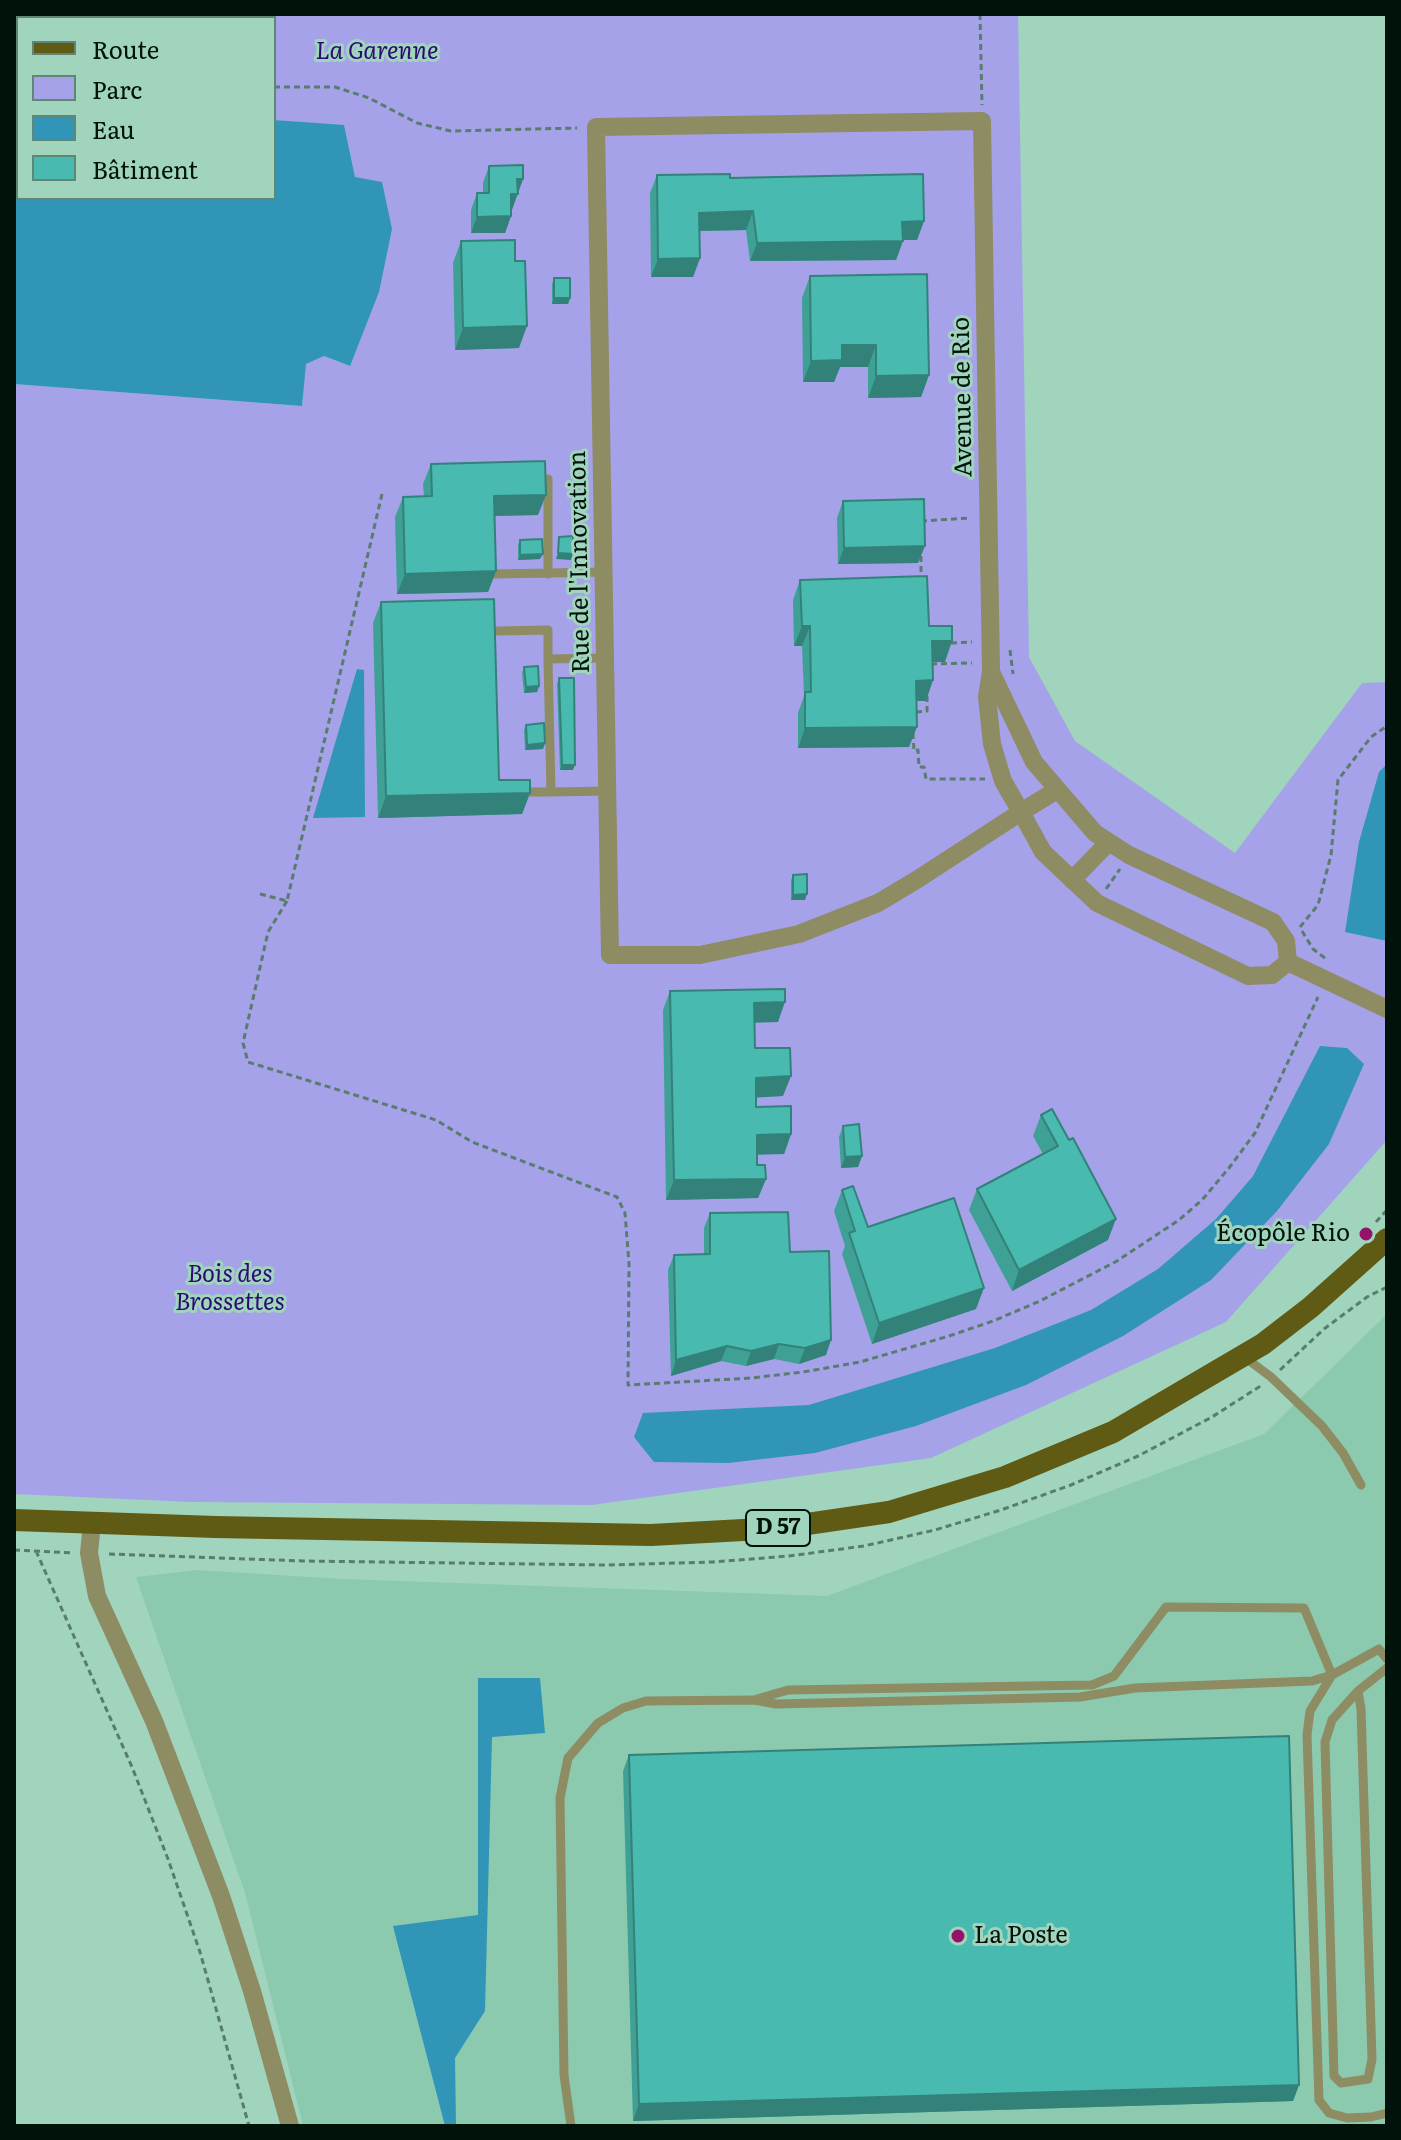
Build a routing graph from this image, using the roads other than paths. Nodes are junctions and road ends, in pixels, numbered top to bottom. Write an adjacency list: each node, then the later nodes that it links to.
1 (982, 121): 3 (street, Rue de l'Innovation); 9 (street, Avenue de Rio)
2 (548, 479): 5 (lane)
3 (604, 572): 5 (lane); 7 (street, Rue de l'Innovation)
4 (494, 574): 5 (lane)
5 (548, 574)
6 (498, 631): 8 (lane)
7 (605, 658): 8 (lane); 11 (street, Rue de l'Innovation)
8 (548, 659): 13 (lane)
9 (984, 668): 10 (street, Avenue de Rio); 14 (street, Avenue de Rio)
10 (1057, 790): 14 (street); 15 (street, Avenue de Rio)
11 (608, 791): 13 (lane); 14 (street, Rue de l'Innovation)
12 (511, 792): 13 (lane)
13 (551, 792)
14 (1013, 818): 16 (street, Avenue de Rio)
15 (1109, 842): 16 (street); 17 (street, Avenue de Rio)
16 (1072, 880): 17 (street, Avenue de Rio)
17 (1288, 962): 18 (street)
18 (1387, 1009)
19 (1387, 1239): 20 (main road, D 57)
20 (1243, 1356): 21 (lane); 23 (main road, D 57)
21 (1361, 1485)
22 (14, 1520): 23 (main road, D 57)
23 (92, 1523): 30 (street)
24 (1387, 1659): 26 (lane)
25 (1387, 1668): 27 (lane)
26 (1332, 1675): 28 (lane); 28 (lane); 29 (lane)
27 (1358, 1691): 27 (lane)
28 (754, 1700): 31 (lane)
29 (1387, 2113)
30 (290, 2126)
31 (571, 2126)

